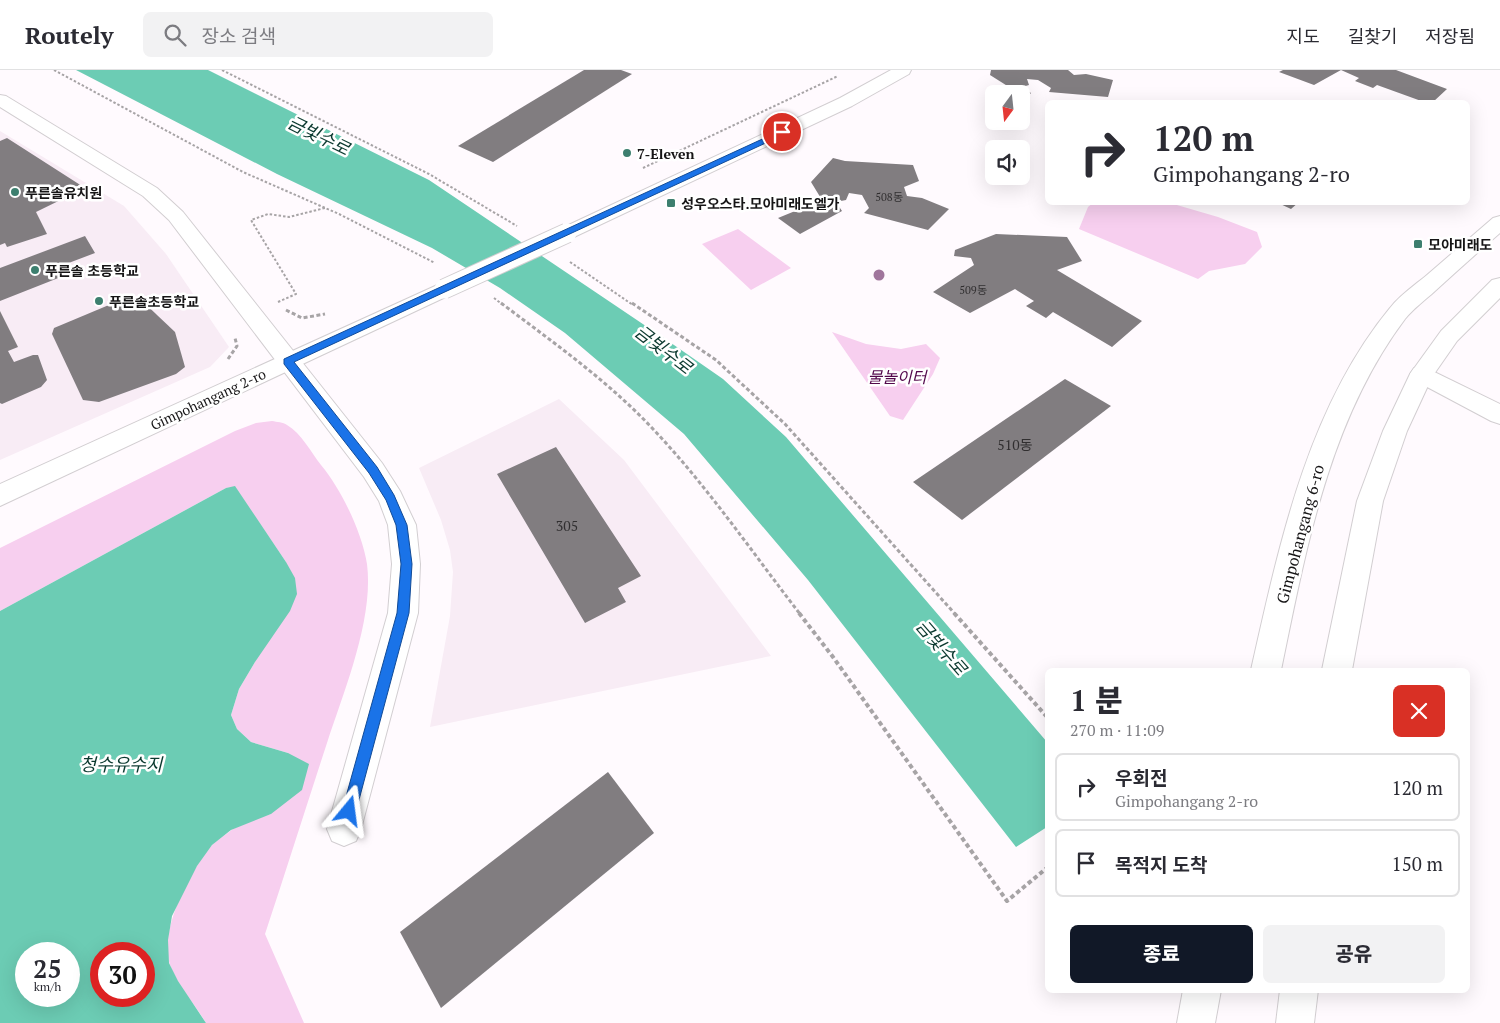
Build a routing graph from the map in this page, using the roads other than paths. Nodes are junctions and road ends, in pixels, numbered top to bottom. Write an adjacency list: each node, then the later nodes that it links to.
1 (903, 70): 5 (street, Gimpohangang 2-ro, bridge)
2 (0, 100): 5 (street)
3 (1500, 222): 9 (street, Gimpohangang 6-ro)
4 (1500, 285): 6 (street)
5 (288, 361): 8 (street, Gimpohangang 2-ro); 11 (street)
6 (1422, 374): 7 (street); 10 (street)
7 (1500, 415)
8 (0, 496)
9 (1266, 668)
10 (1337, 668)
11 (344, 829)
12 (1201, 993): 14 (street)
13 (1299, 993): 15 (street)
14 (1196, 1023)
15 (1296, 1023)

